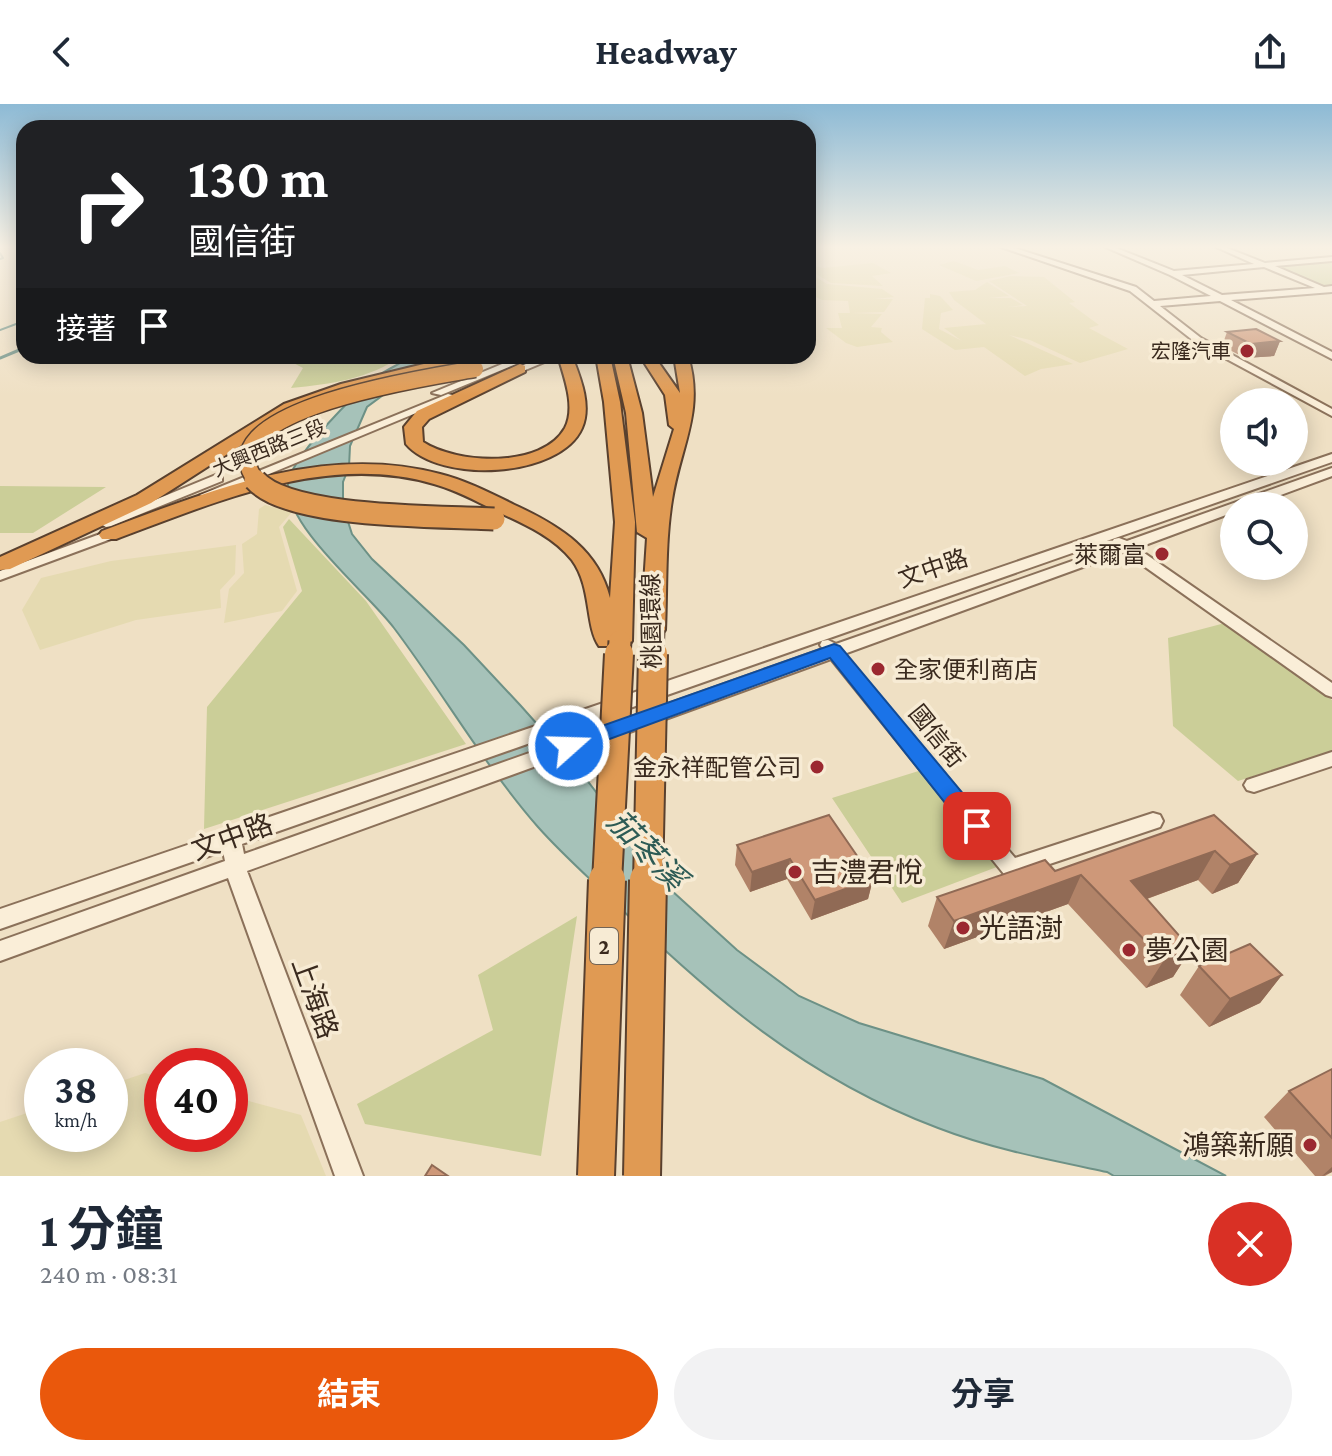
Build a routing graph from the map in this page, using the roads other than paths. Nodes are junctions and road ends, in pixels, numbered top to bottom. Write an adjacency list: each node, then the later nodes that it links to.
1 (1128, 296): 7 (street)
2 (1144, 296): 6 (street)
3 (1220, 296): 5 (street)
4 (1260, 296): 5 (street)
5 (1226, 299): 6 (street); 8 (street)
6 (1154, 304): 7 (street); 21 (street)
7 (1139, 305): 19 (street)
8 (1332, 356)
9 (470, 364): 33 (highway)
10 (471, 364): 34 (highway, bridge)
11 (513, 364): 22 (street, 大興西路三段)
12 (513, 364): 22 (street, 大興西路三段)
13 (516, 364): 14 (highway)
14 (568, 364)
15 (605, 364): 37 (highway, 桃園環線)
16 (622, 364): 35 (highway, 桃園環線 / 2)
17 (652, 364): 25 (highway)
18 (684, 364): 25 (highway)
19 (1267, 388)
20 (1308, 411): 23 (street)
21 (1332, 413)
22 (380, 420): 26 (street, 大興西路三段)
23 (1332, 424)
24 (1332, 458): 31 (street, 文中路)
25 (673, 460): 35 (highway)
26 (259, 468): 30 (street, 大興西路三段); 33 (street, 大興西路三段)
27 (1332, 472): 28 (street, 文中路)
28 (1277, 492)
29 (1220, 513): 32 (street, 文中路)
30 (109, 535): 33 (street, 大興西路三段); 34 (highway)
31 (1107, 536): 32 (street); 36 (street, 文中路)
32 (1125, 546): 38 (street, 文中路); 39 (street)
33 (1, 568)
34 (593, 579): 37 (highway)
35 (653, 630): 51 (highway, 桃園環線 / 2, bridge)
36 (818, 635): 38 (street, 國信街); 40 (street, 文中路)
37 (613, 641): 50 (highway, 2, bridge)
38 (834, 650): 42 (street, 文中路); 44 (street, 國信街)
39 (1332, 691)
40 (514, 743): 42 (street); 45 (street, 文中路)
41 (1332, 759): 43 (street)
42 (526, 762): 46 (street, 文中路)
43 (1254, 785)
44 (1153, 821)
45 (231, 839): 46 (street, 上海路); 47 (street, 文中路)
46 (236, 866): 48 (street, 文中路); 49 (street, 上海路)
47 (0, 919)
48 (0, 951)
49 (349, 1176)
50 (596, 1176)
51 (642, 1176)

